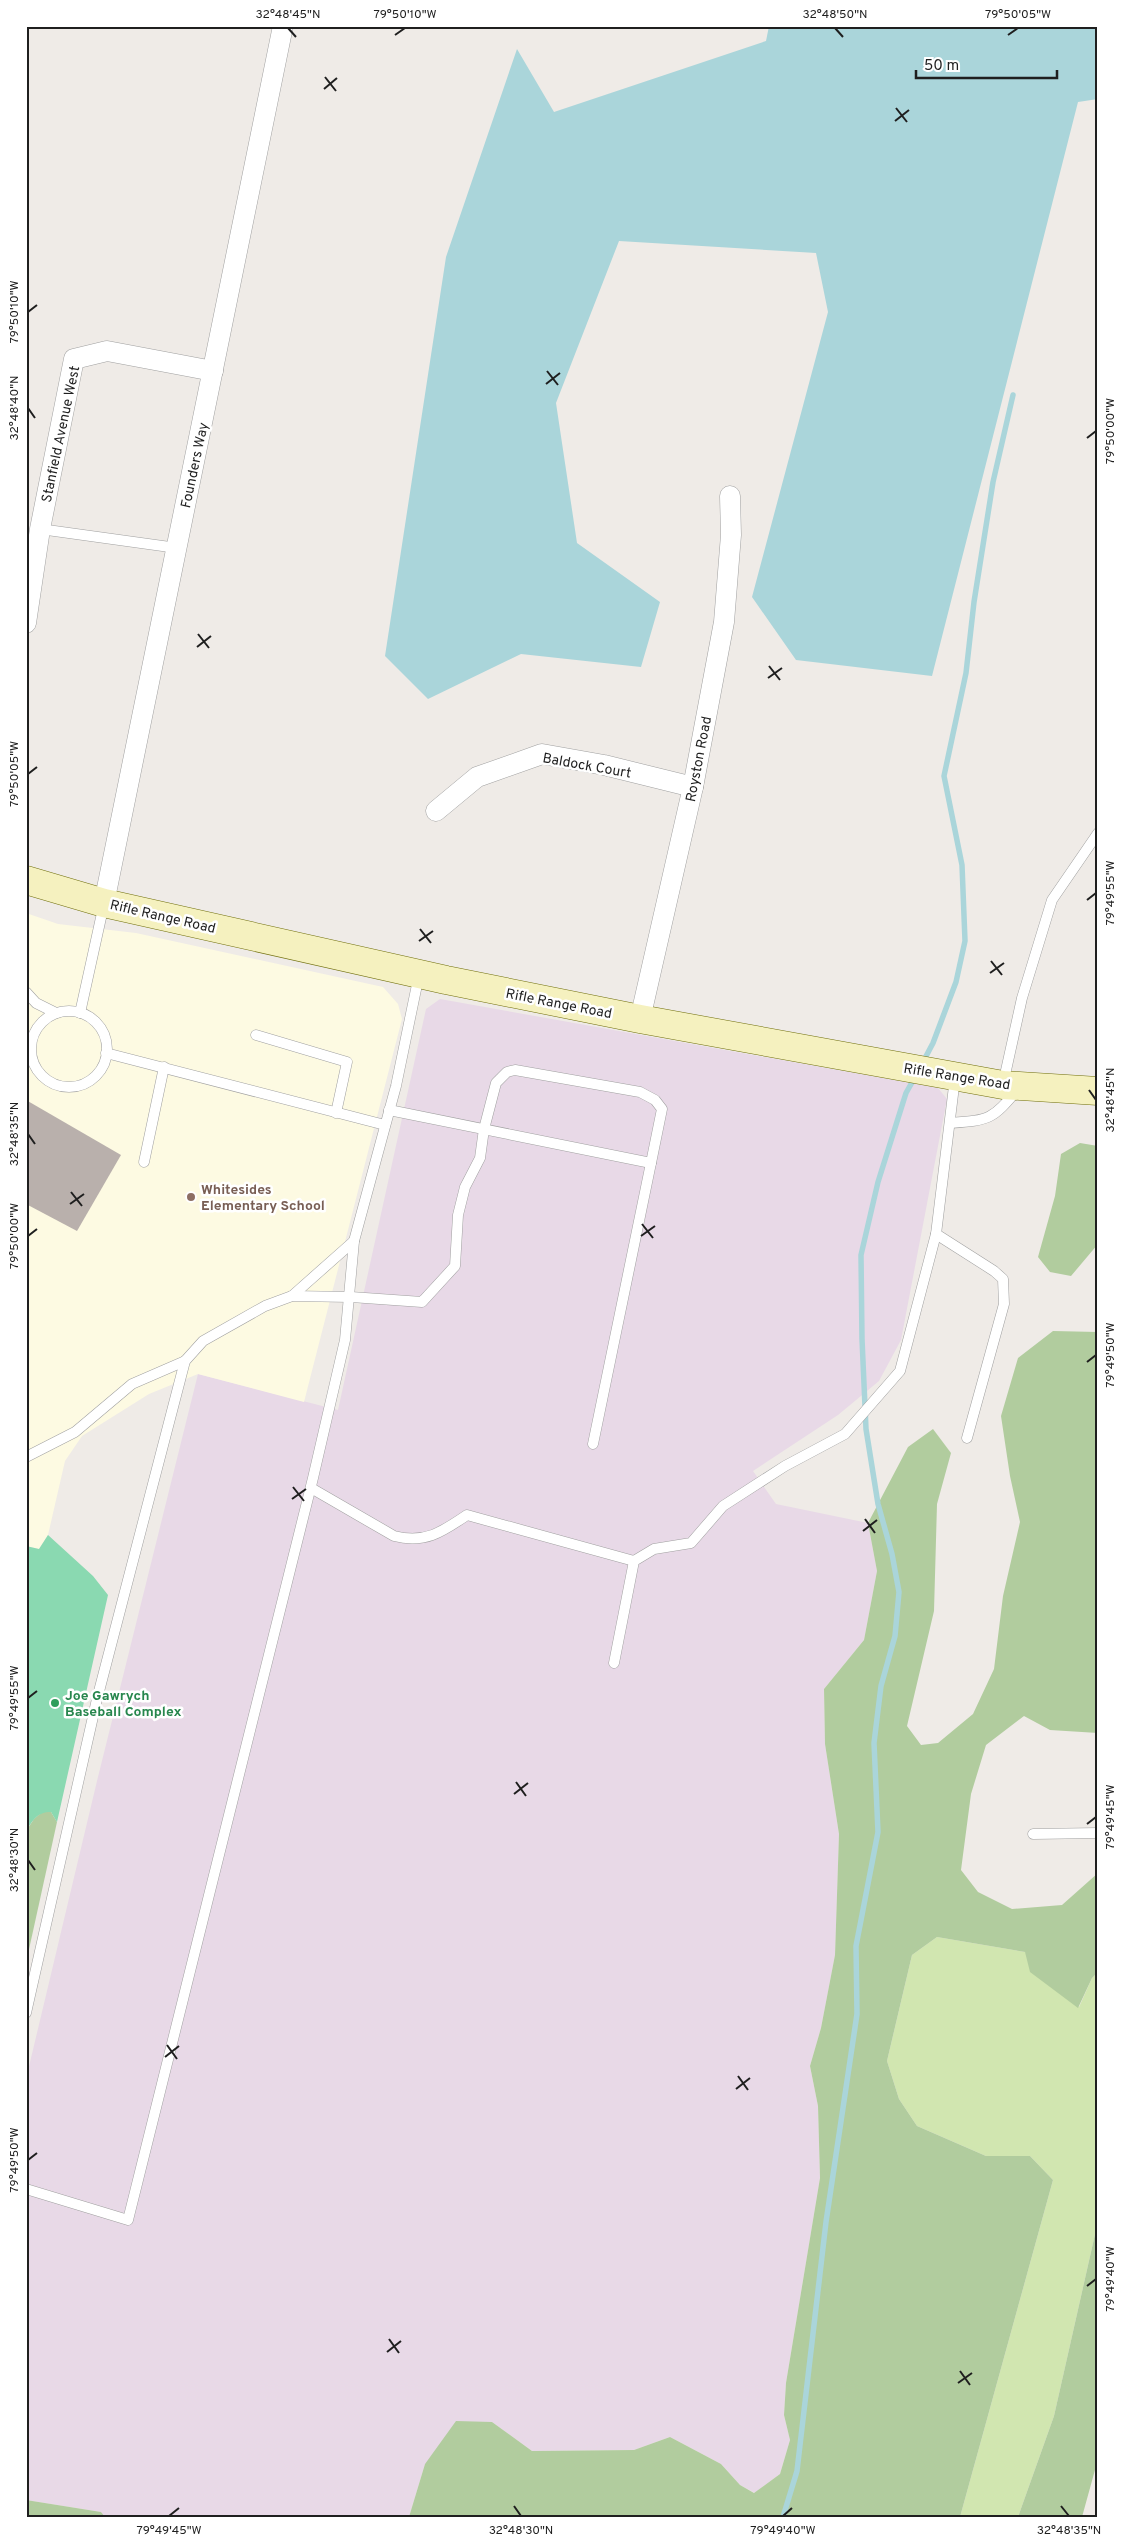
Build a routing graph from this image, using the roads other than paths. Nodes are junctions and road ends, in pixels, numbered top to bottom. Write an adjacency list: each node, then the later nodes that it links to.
1 (284, 26): 2 (street, Founders Way)
2 (213, 371): 4 (street, Stanfield Avenue West); 5 (street, Founders Way)
3 (730, 496): 7 (street, Royston Road)
4 (33, 528): 5 (lane); 6 (street)
5 (176, 548): 11 (street, Founders Way)
6 (26, 623)
7 (693, 787): 8 (street, Baldock Court); 16 (street, Royston Road)
8 (436, 811)
9 (1098, 833): 22 (lane)
10 (26, 880): 11 (main road, Rifle Range Road)
11 (104, 903): 12 (main road, Rifle Range Road); 15 (lane)
12 (419, 974): 16 (main road, Rifle Range Road); 24 (lane)
13 (26, 992): 14 (lane)
14 (56, 1013): 15 (lane); 18 (lane)
15 (80, 1013): 19 (lane)
16 (640, 1019): 21 (main road, Rifle Range Road)
17 (256, 1035): 25 (lane)
18 (28, 1049): 19 (lane)
19 (106, 1053): 20 (lane)
20 (164, 1067): 25 (lane); 29 (lane)
21 (955, 1077): 22 (main road, Rifle Range Road); 26 (lane)
22 (1011, 1086): 23 (main road, Rifle Range Road); 26 (lane)
23 (1098, 1092)
24 (389, 1110): 27 (lane); 28 (lane)
25 (336, 1113): 27 (lane)
26 (950, 1123): 31 (lane)
27 (385, 1126): 32 (lane)
28 (484, 1129): 30 (lane); 30 (lane); 34 (lane)
29 (144, 1162)
30 (651, 1163): 37 (lane)
31 (936, 1234): 36 (lane); 40 (lane)
32 (354, 1241): 33 (lane); 34 (lane)
33 (292, 1296): 34 (lane); 35 (lane)
34 (350, 1297): 39 (lane)
35 (185, 1361): 38 (lane); 44 (lane)
36 (967, 1438)
37 (593, 1444)
38 (26, 1457)
39 (311, 1488): 40 (lane); 45 (lane)
40 (634, 1561): 41 (lane)
41 (614, 1662)
42 (1098, 1833): 43 (lane)
43 (1033, 1834)
44 (26, 2013)
45 (26, 2189)

